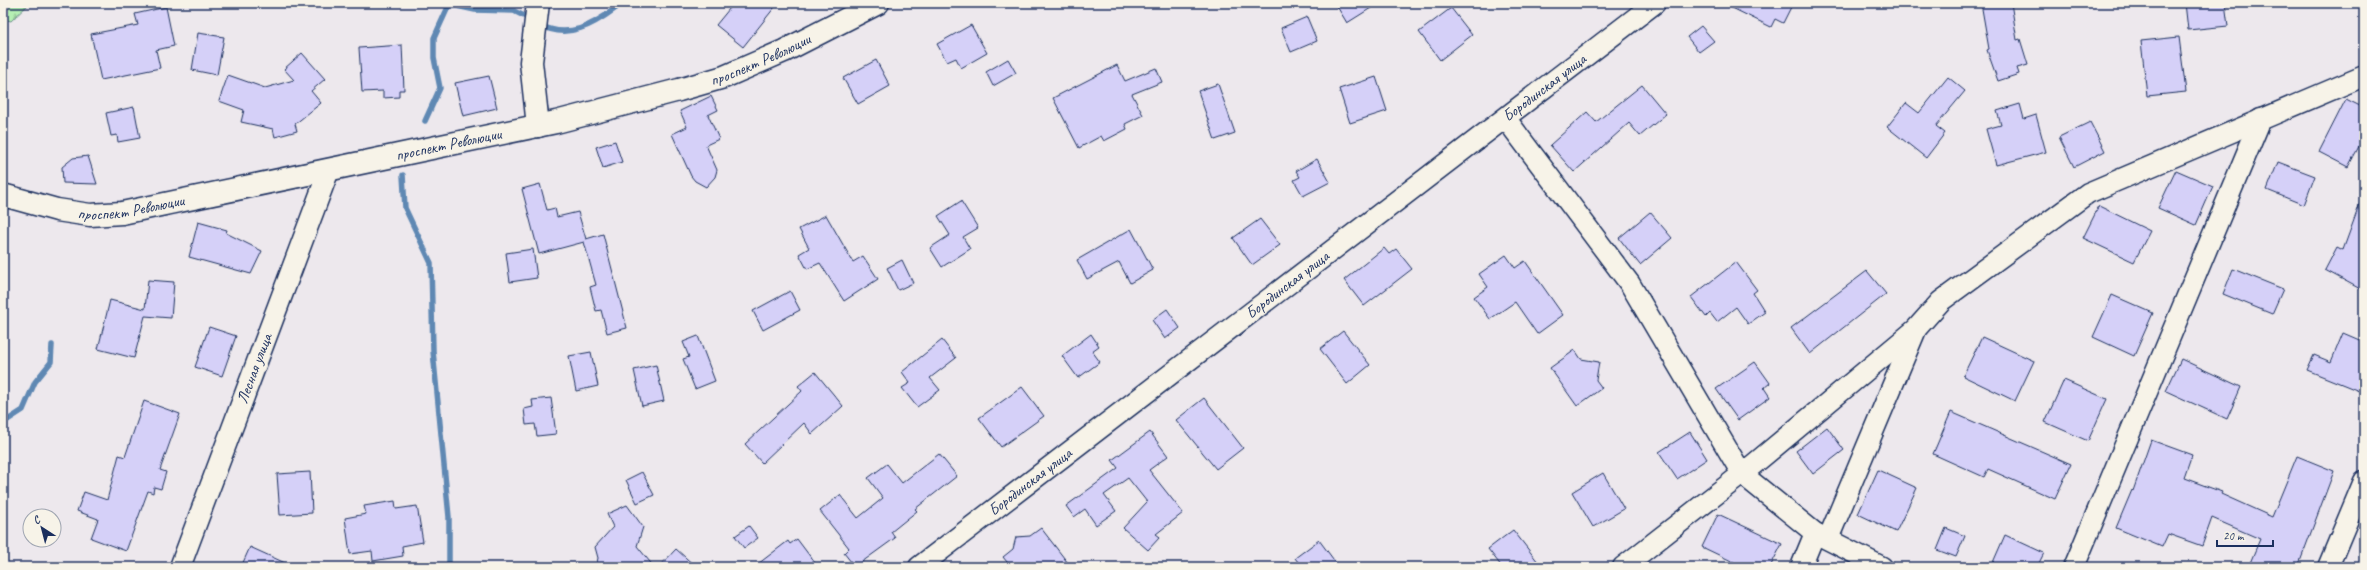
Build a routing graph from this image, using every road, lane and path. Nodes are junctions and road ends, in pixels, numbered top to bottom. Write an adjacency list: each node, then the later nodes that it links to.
1 (878, 3): 7 (street, проспект Революции)
2 (1656, 3): 6 (street, Бородинская улица)
3 (537, 6): 7 (street)
4 (2364, 76): 5 (street)
5 (2261, 119): 10 (street); 19 (street)
6 (1506, 120): 11 (street); 15 (street, Бородинская улица)
7 (538, 126): 8 (street, проспект Революции)
8 (329, 170): 9 (street, проспект Революции); 14 (street, Лесная улица)
9 (3, 195)
10 (1916, 329): 11 (street); 13 (street)
11 (1742, 474): 13 (street); 16 (street)
12 (2364, 481): 20 (street)
13 (1822, 536): 17 (street); 18 (street)
14 (180, 567)
15 (919, 567)
16 (1623, 567)
17 (1801, 567)
18 (1882, 567)
19 (2074, 567)
20 (2328, 567)

